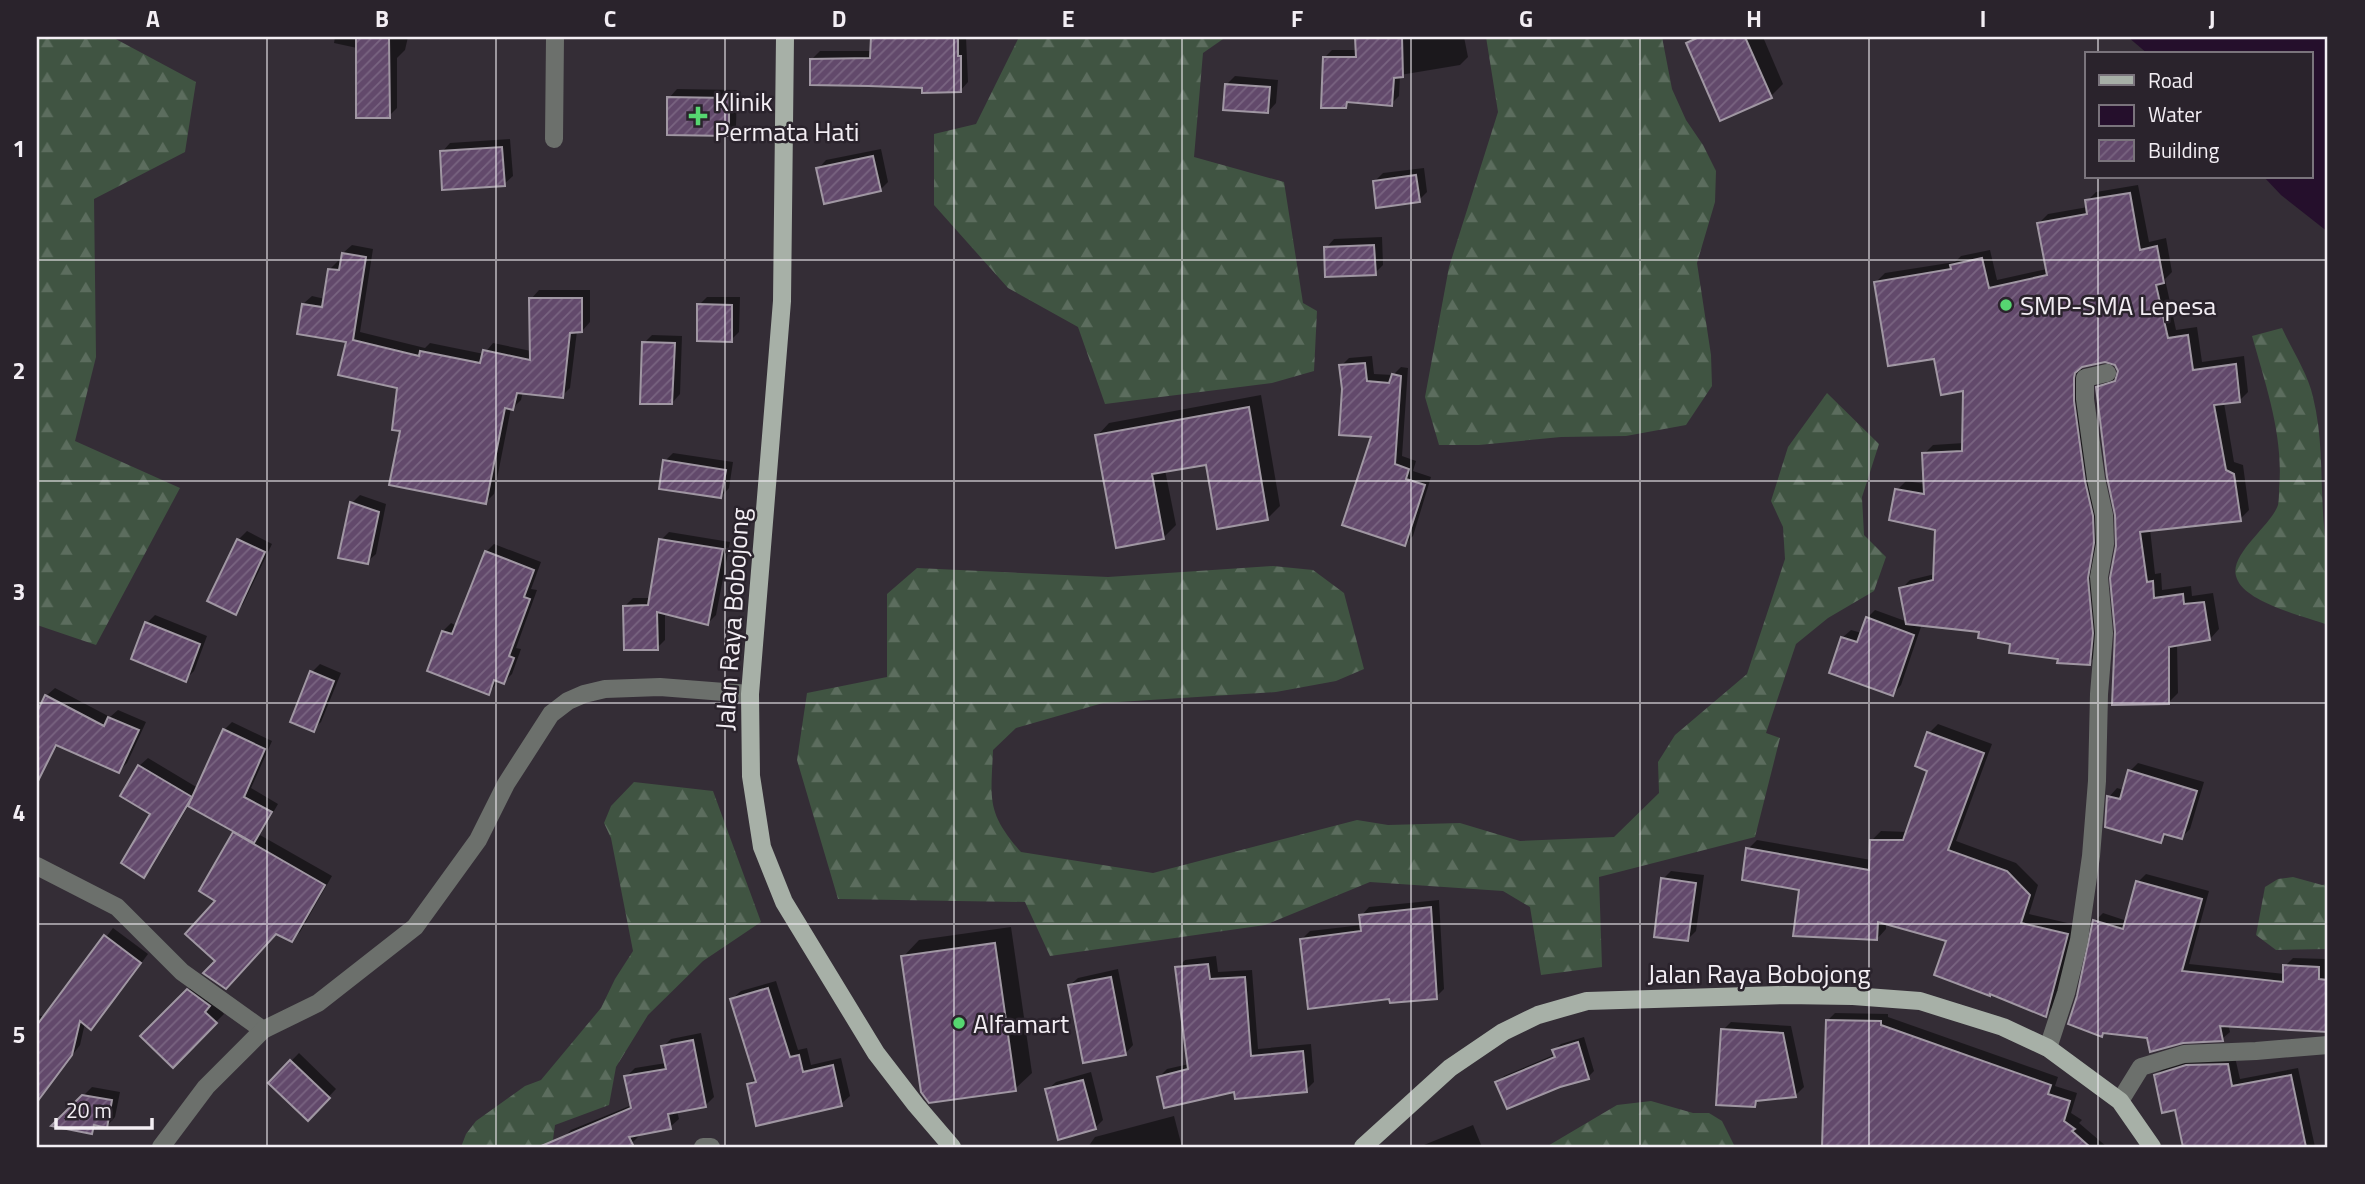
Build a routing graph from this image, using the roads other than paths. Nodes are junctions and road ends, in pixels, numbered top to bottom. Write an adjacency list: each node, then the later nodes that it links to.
1 (555, 37): 3 (street)
2 (785, 37): 5 (main road, Jalan Raya Bobojong)
3 (554, 139)
4 (2107, 373): 9 (street)
5 (750, 694): 7 (street); 14 (main road, Jalan Raya Bobojong)
6 (37, 866): 7 (street)
7 (263, 1030): 11 (street)
8 (2328, 1045): 10 (street)
9 (2048, 1048): 10 (main road, Jalan Raya Bobojong); 15 (main road, Jalan Raya Bobojong)
10 (2120, 1101): 16 (main road, Jalan Raya Bobojong)
11 (161, 1147)
12 (703, 1147): 13 (street)
13 (711, 1147)
14 (952, 1147)
15 (1363, 1147)
16 (2152, 1147)

